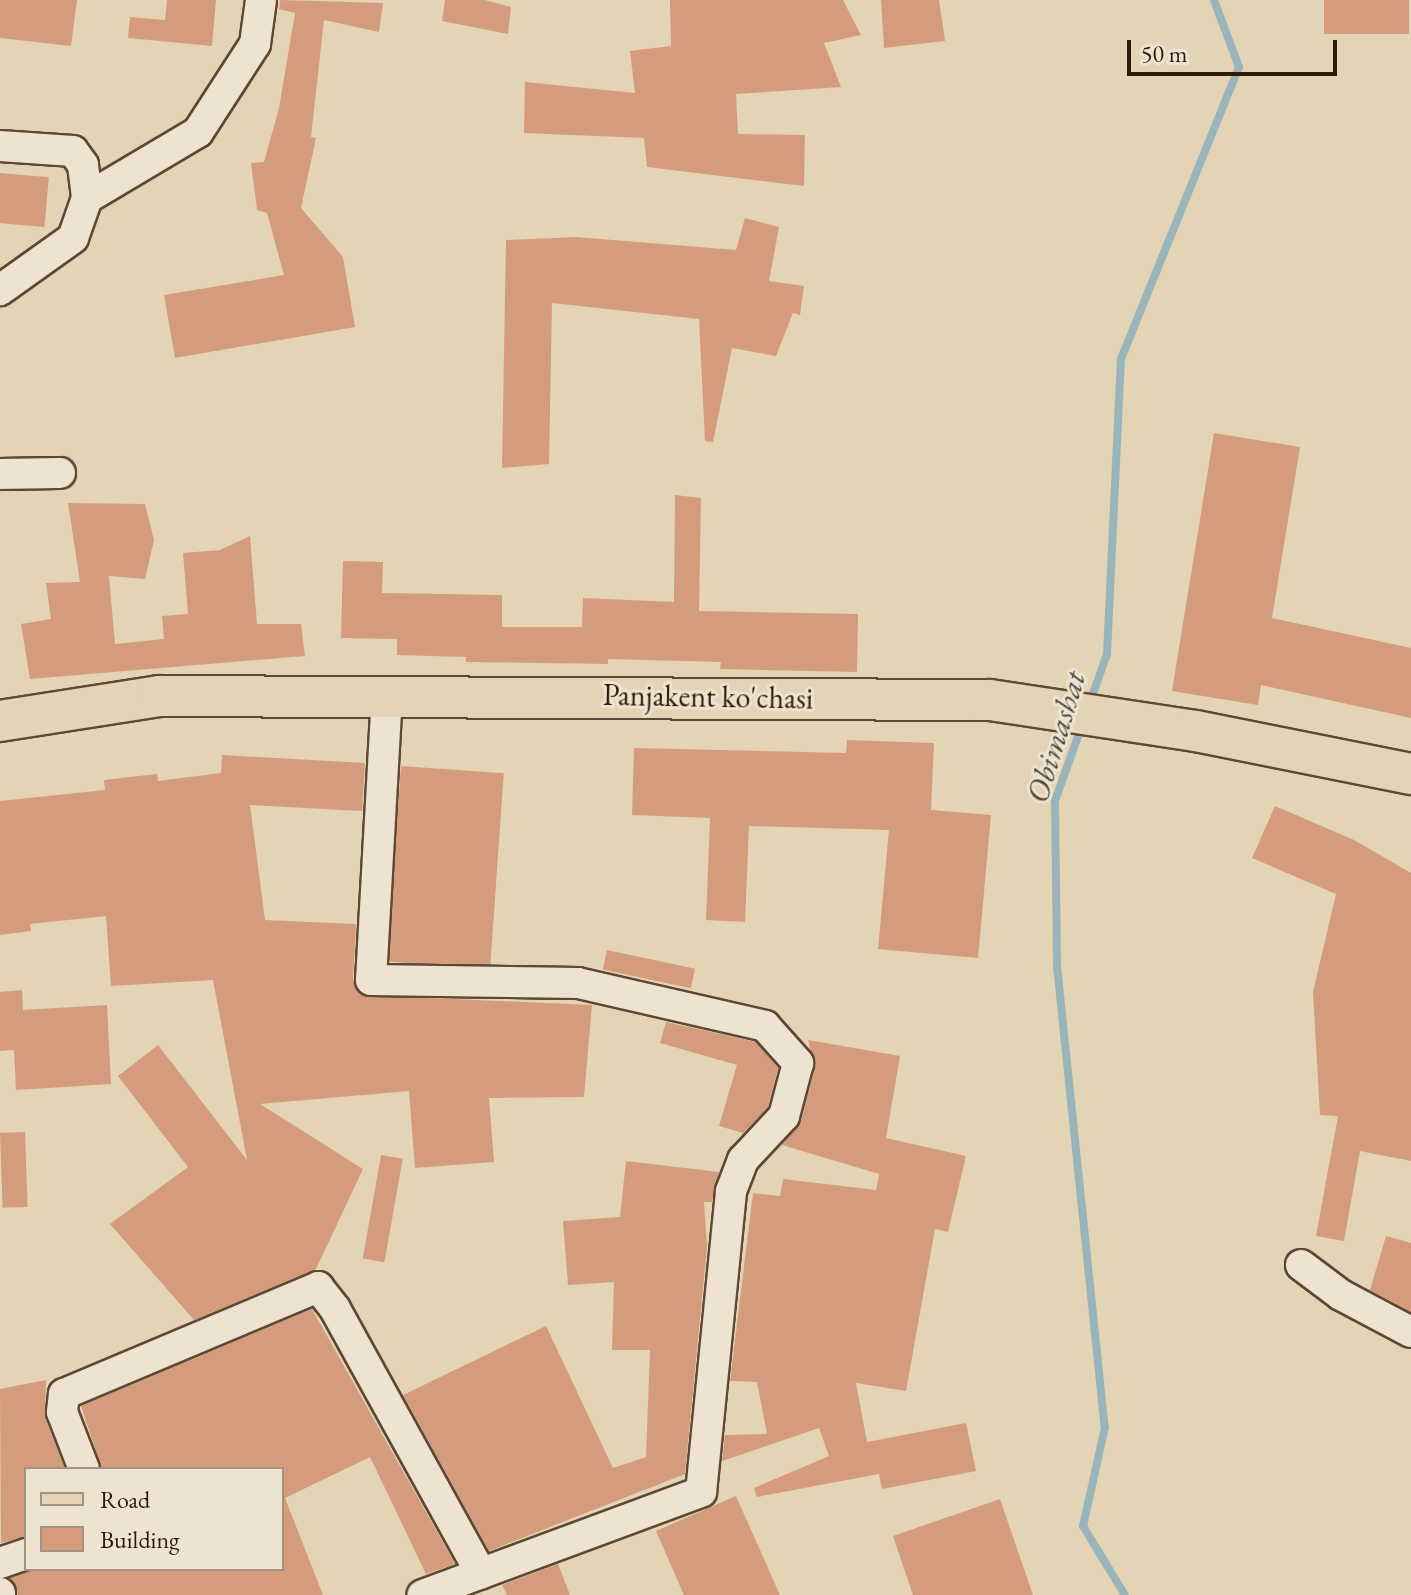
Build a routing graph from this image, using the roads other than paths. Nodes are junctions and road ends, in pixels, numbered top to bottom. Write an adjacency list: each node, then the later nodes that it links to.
1 (261, 0): 3 (street)
2 (0, 146): 3 (street)
3 (87, 198): 4 (street)
4 (0, 290)
5 (60, 473): 6 (street)
6 (0, 474)
7 (387, 694): 8 (main road, Panjakent ko'chasi); 9 (main road, Panjakent ko'chasi); 15 (street)
8 (0, 721)
9 (1411, 774)
10 (1301, 1265): 11 (street)
11 (1411, 1332)
12 (83, 1467): 15 (street)
13 (24, 1555): 14 (street)
14 (0, 1563)
15 (481, 1573): 16 (street)
16 (422, 1595)

